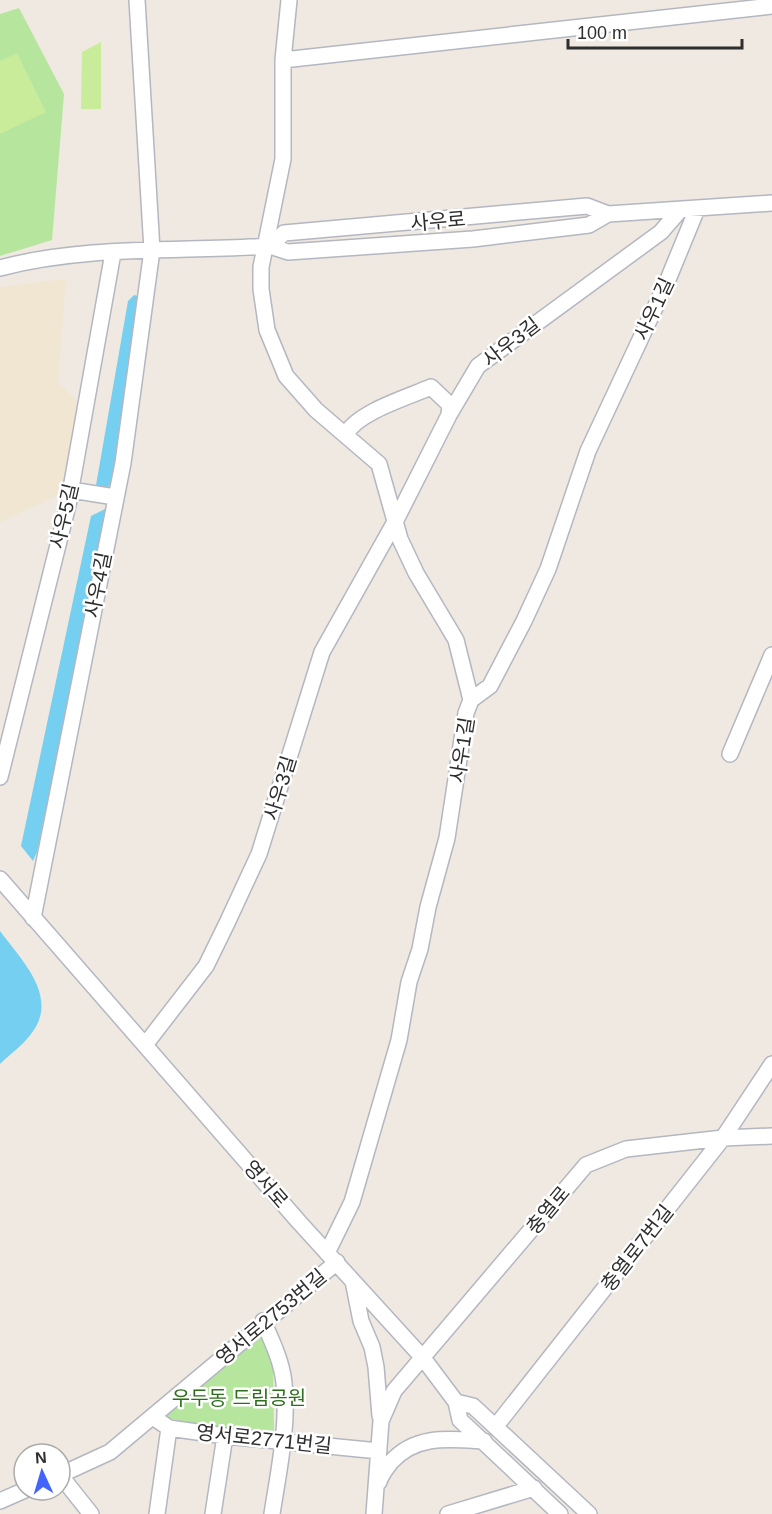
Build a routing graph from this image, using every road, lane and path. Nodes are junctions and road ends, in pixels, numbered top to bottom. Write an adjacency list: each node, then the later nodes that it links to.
1 (137, 0): 9 (street)
2 (289, 0): 4 (street)
3 (772, 6): 4 (street)
4 (283, 60): 8 (street)
5 (772, 203): 6 (street, 사우로)
6 (697, 209): 7 (street, 사우로); 18 (street, 사우1길)
7 (680, 210): 8 (street, 사우로); 12 (street, 사우3길)
8 (267, 246): 9 (street, 사우로); 13 (street)
9 (152, 250): 10 (street, 사우로); 15 (street, 사우4길)
10 (113, 253): 11 (street, 사우로); 14 (street, 사우5길)
11 (0, 268)
12 (449, 415): 13 (street); 16 (street, 사우3길)
13 (346, 434): 16 (street)
14 (71, 490): 15 (street); 20 (street, 사우5길)
15 (115, 496): 22 (street, 사우4길)
16 (396, 520): 18 (street); 23 (street, 사우3길)
17 (772, 655): 19 (street)
18 (471, 700): 27 (street, 사우1길)
19 (730, 754)
20 (0, 777)
21 (0, 879): 22 (street, 영서로)
22 (33, 918): 23 (street, 영서로)
23 (145, 1045): 27 (street, 영서로)
24 (772, 1064): 26 (street, 충열로7번길)
25 (772, 1136): 26 (street, 충열로)
26 (723, 1138): 30 (street, 충열로); 34 (street, 충열로7번길)
27 (332, 1258): 28 (street, 영서로); 29 (street, 영서로2753번길)
28 (353, 1281): 30 (street, 영서로); 33 (street)
29 (263, 1321): 32 (street, 영서로2753번길); 38 (street)
30 (423, 1358): 31 (street); 33 (street)
31 (456, 1402): 34 (street); 37 (street)
32 (153, 1417): 35 (street, 영서로2771번길); 40 (street, 영서로2753번길)
33 (381, 1424): 39 (street)
34 (496, 1426): 51 (street)
35 (169, 1428): 36 (street, 영서로2771번길); 45 (street)
36 (225, 1436): 38 (street, 영서로2771번길); 46 (street)
37 (484, 1441): 41 (street); 43 (street)
38 (282, 1443): 39 (street, 영서로2771번길); 47 (street)
39 (379, 1450): 43 (street)
40 (72, 1469)
41 (534, 1488): 49 (street); 50 (street)
42 (72, 1490): 44 (street)
43 (376, 1497): 48 (street)
44 (91, 1514)
45 (157, 1514)
46 (213, 1514)
47 (272, 1514)
48 (374, 1514)
49 (448, 1514)
50 (560, 1514)
51 (589, 1514)

